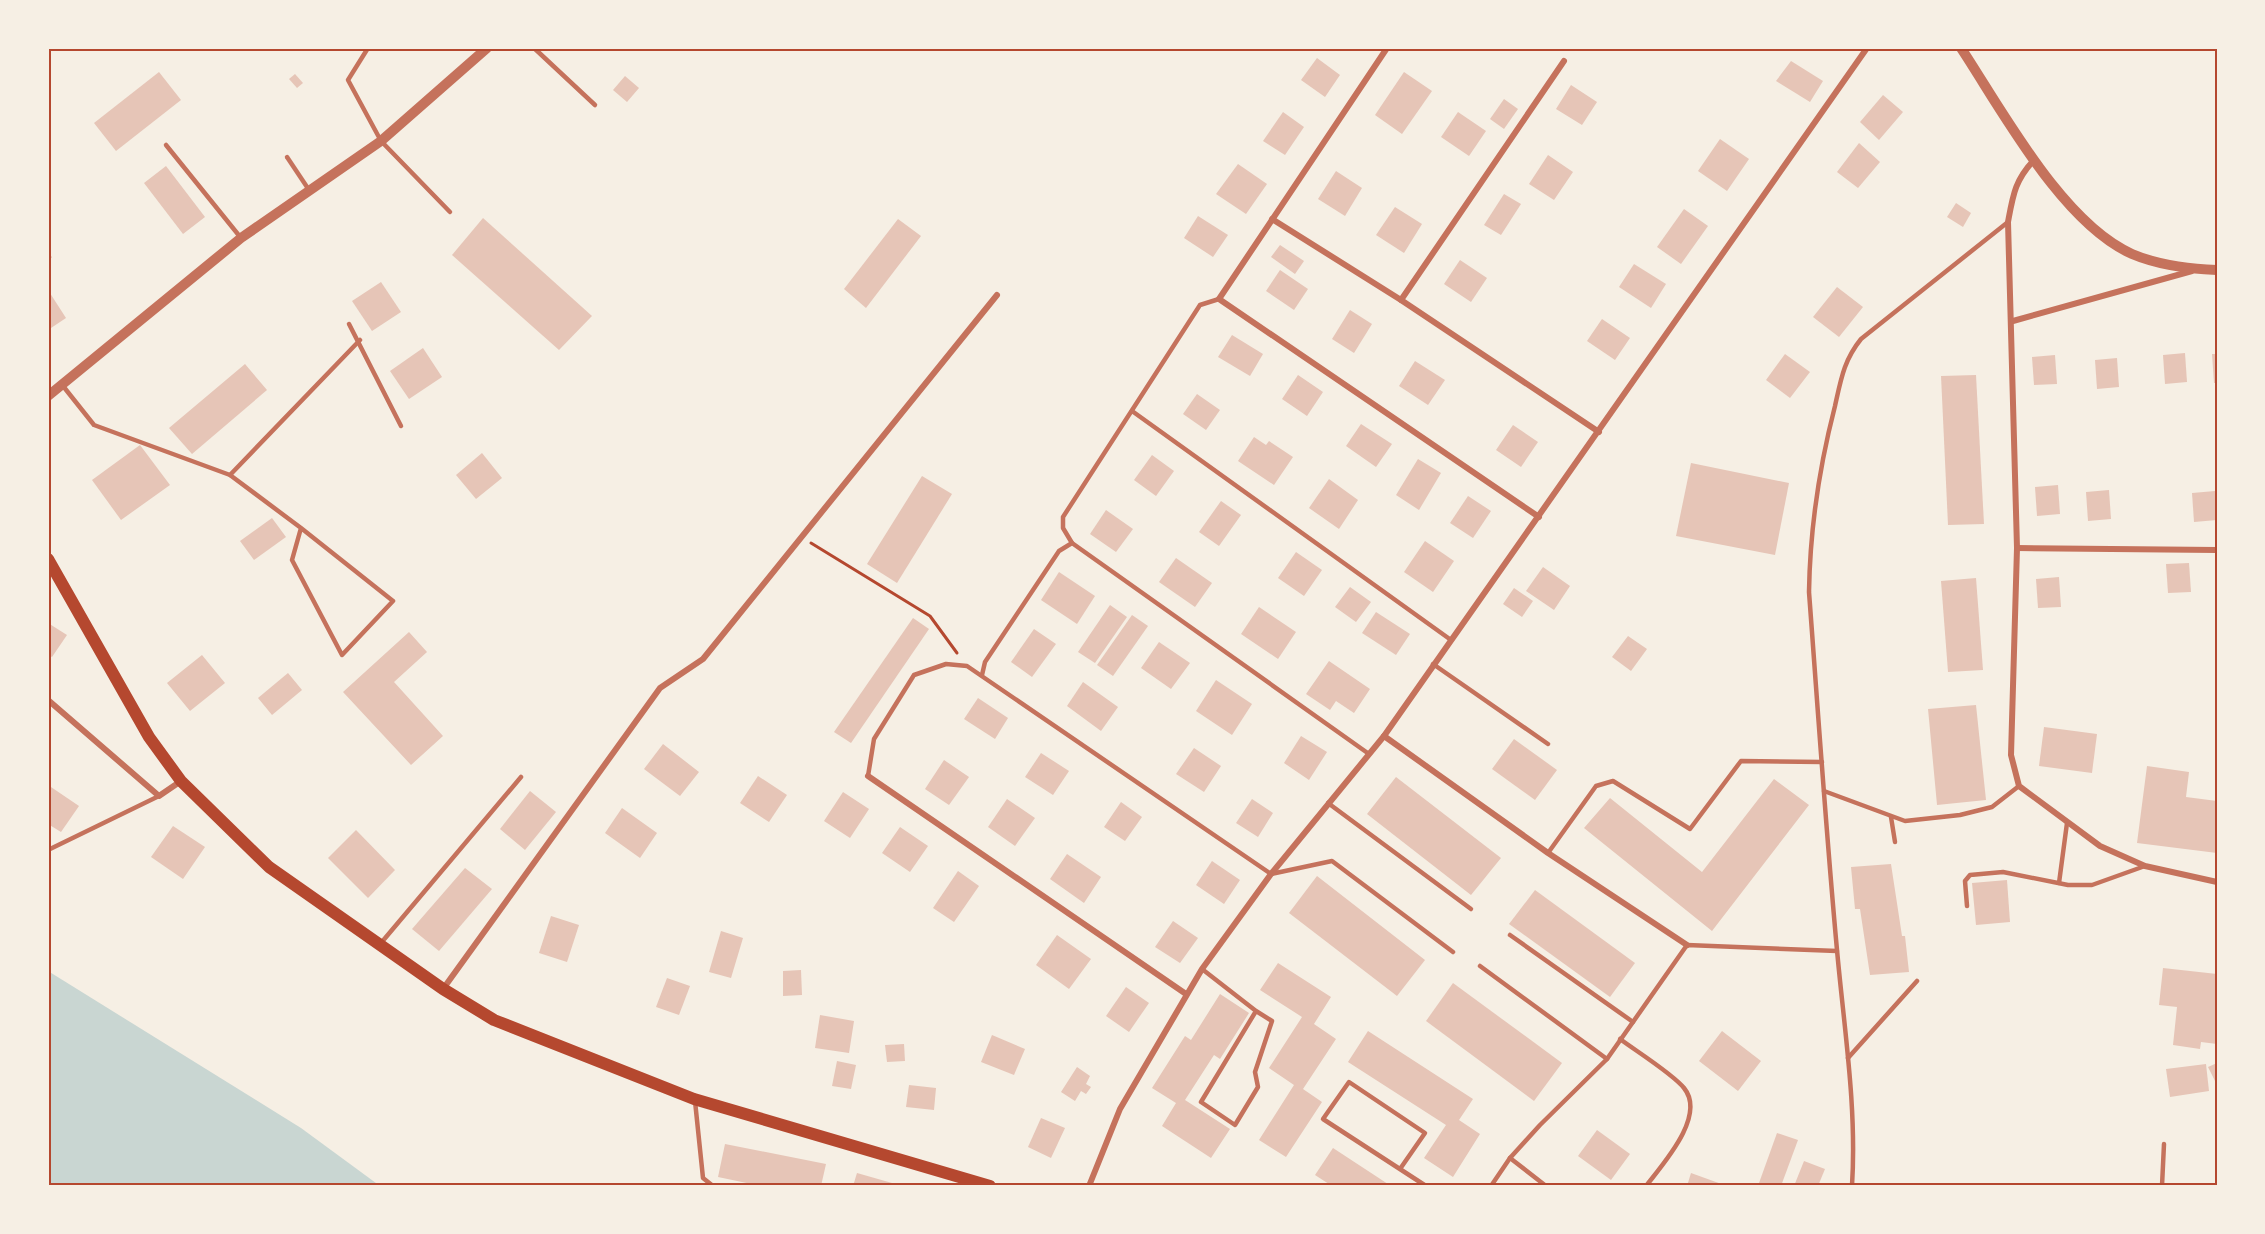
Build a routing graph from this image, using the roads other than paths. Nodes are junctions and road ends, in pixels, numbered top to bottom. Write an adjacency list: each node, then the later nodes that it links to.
1 (368, 48): 9 (lane)
2 (487, 48): 9 (street)
3 (534, 48): 8 (lane)
4 (1387, 48): 15 (street)
5 (1867, 48): 30 (street)
6 (1961, 48): 12 (street)
7 (1564, 61): 22 (street)
8 (596, 105)
9 (381, 141): 13 (street); 14 (lane)
10 (166, 145): 17 (lane)
11 (287, 157): 13 (lane)
12 (2034, 160): 16 (street); 18 (street)
13 (309, 190): 17 (street)
14 (450, 212)
15 (1272, 219): 21 (street); 22 (street)
16 (2008, 222): 23 (street); 45 (lane)
17 (241, 238): 26 (street)
18 (2199, 269): 19 (street); 23 (street)
19 (2217, 270)
20 (997, 295): 72 (street)
21 (1219, 299): 28 (lane); 32 (street)
22 (1401, 300): 30 (street)
23 (2013, 321): 35 (street)
24 (349, 324): 25 (lane)
25 (360, 340): 29 (lane); 31 (lane)
26 (63, 386): 27 (street); 31 (lane)
27 (48, 396)
28 (1132, 411): 34 (lane); 38 (lane)
29 (401, 426)
30 (1599, 432): 32 (street)
31 (230, 475): 33 (lane)
32 (1539, 517): 38 (street)
33 (301, 528): 33 (lane)
34 (1072, 543): 40 (lane); 44 (lane)
35 (2017, 548): 36 (street); 49 (street)
36 (2217, 550)
37 (48, 559): 48 (main road)
38 (1451, 640): 39 (street)
39 (1433, 664): 42 (street); 43 (lane)
40 (982, 675): 46 (lane); 59 (lane)
41 (48, 700): 51 (street)
42 (1384, 736): 44 (street); 57 (street)
43 (1548, 744)
44 (1369, 754): 52 (street)
45 (1822, 762): 50 (lane); 57 (lane)
46 (868, 776): 73 (street)
47 (521, 777): 65 (lane)
48 (181, 780): 51 (street); 65 (main road)
49 (2019, 786): 53 (lane); 54 (street)
50 (1824, 791): 53 (lane); 67 (lane)
51 (159, 796): 56 (lane)
52 (1328, 803): 59 (street); 63 (lane)
53 (1891, 817): 55 (lane)
54 (2067, 823): 58 (street); 61 (lane)
55 (1895, 842)
56 (48, 850)
57 (1548, 853): 66 (street)
58 (2145, 866): 60 (street); 61 (lane)
59 (1270, 874): 68 (lane); 70 (street)
60 (2217, 882)
61 (2060, 883): 62 (lane)
62 (1967, 906)
63 (1471, 909)
64 (1510, 935): 75 (lane)
65 (380, 945): 72 (main road)
66 (1687, 945): 67 (lane); 75 (lane)
67 (1837, 951): 77 (lane)
68 (1453, 952)
69 (1480, 966): 78 (lane)
70 (1202, 969): 73 (street); 74 (lane)
71 (1917, 981): 77 (lane)
72 (443, 989): 79 (main road)
73 (1186, 994): 85 (street)
74 (1256, 1011): 74 (lane)
75 (1633, 1022): 76 (lane)
76 (1620, 1039): 78 (lane); 89 (lane)
77 (1848, 1058): 90 (lane)
78 (1606, 1059): 81 (lane)
79 (694, 1099): 83 (main road); 84 (lane)
80 (2164, 1144): 91 (lane)
81 (1510, 1158): 87 (lane); 88 (lane)
82 (1400, 1169): 82 (lane); 86 (lane)
83 (982, 1184)
84 (713, 1186)
85 (1089, 1186)
86 (1426, 1186)
87 (1491, 1186)
88 (1546, 1186)
89 (1646, 1186)
90 (1852, 1186)
91 (2162, 1186)

